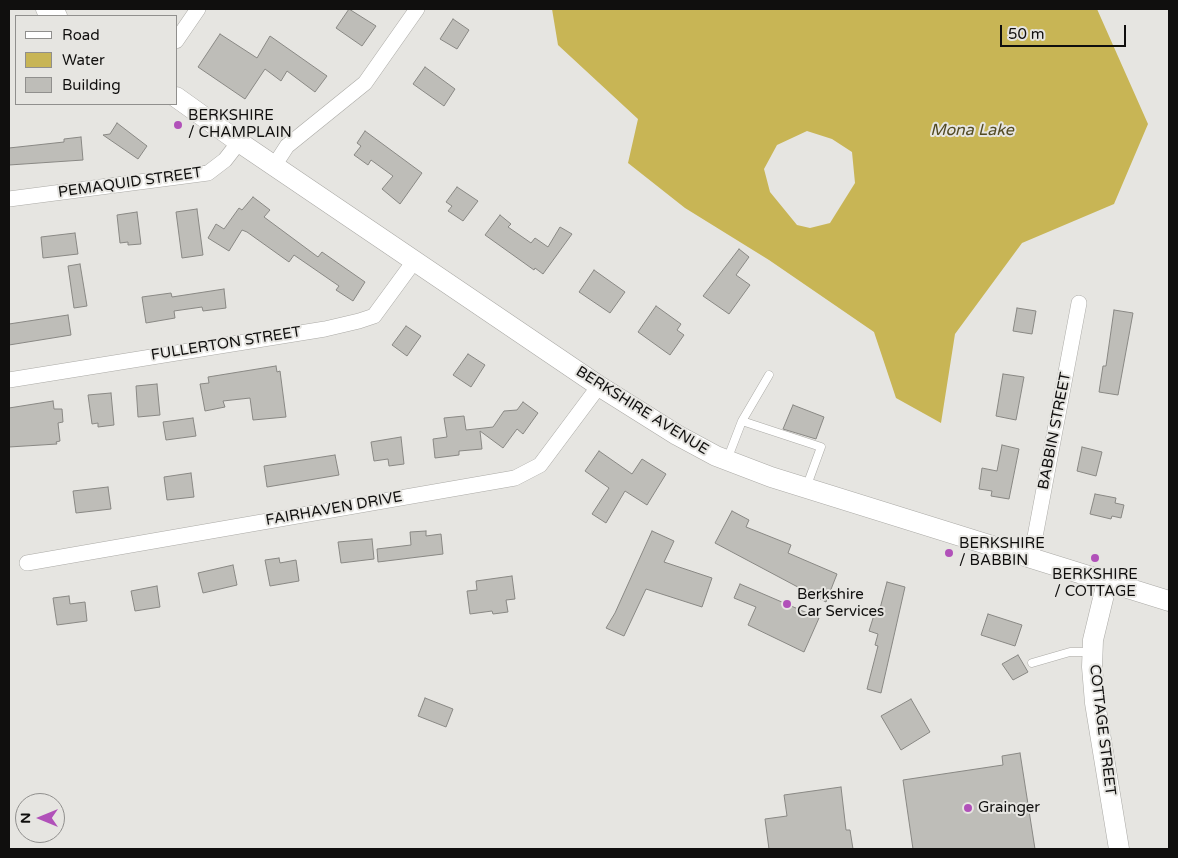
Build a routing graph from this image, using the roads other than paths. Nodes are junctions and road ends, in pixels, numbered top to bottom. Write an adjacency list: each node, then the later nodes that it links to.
1 (198, 9): 3 (street)
2 (417, 9): 6 (street)
3 (178, 38)
4 (178, 98): 5 (main road, BERKSHIRE AVENUE)
5 (239, 142): 6 (main road, BERKSHIRE AVENUE); 7 (street, PEMAQUID STREET)
6 (274, 166): 8 (main road, BERKSHIRE AVENUE)
7 (9, 199)
8 (415, 260): 11 (street, FULLERTON STREET); 12 (main road, BERKSHIRE AVENUE)
9 (1079, 303): 16 (street, BABBIN STREET)
10 (768, 375): 13 (lane)
11 (9, 380)
12 (598, 386): 14 (main road, BERKSHIRE AVENUE); 17 (street, FAIRHAVEN DRIVE)
13 (742, 421): 14 (lane); 15 (lane)
14 (727, 460): 15 (main road, BERKSHIRE AVENUE)
15 (806, 488): 16 (main road, BERKSHIRE AVENUE)
16 (1031, 558): 18 (main road, BERKSHIRE AVENUE)
17 (27, 562)
18 (1106, 582): 19 (main road, BERKSHIRE AVENUE); 20 (main road, COTTAGE STREET)
19 (1169, 601)
20 (1092, 652): 21 (lane); 22 (main road, COTTAGE STREET)
21 (1032, 662)
22 (1119, 849)

